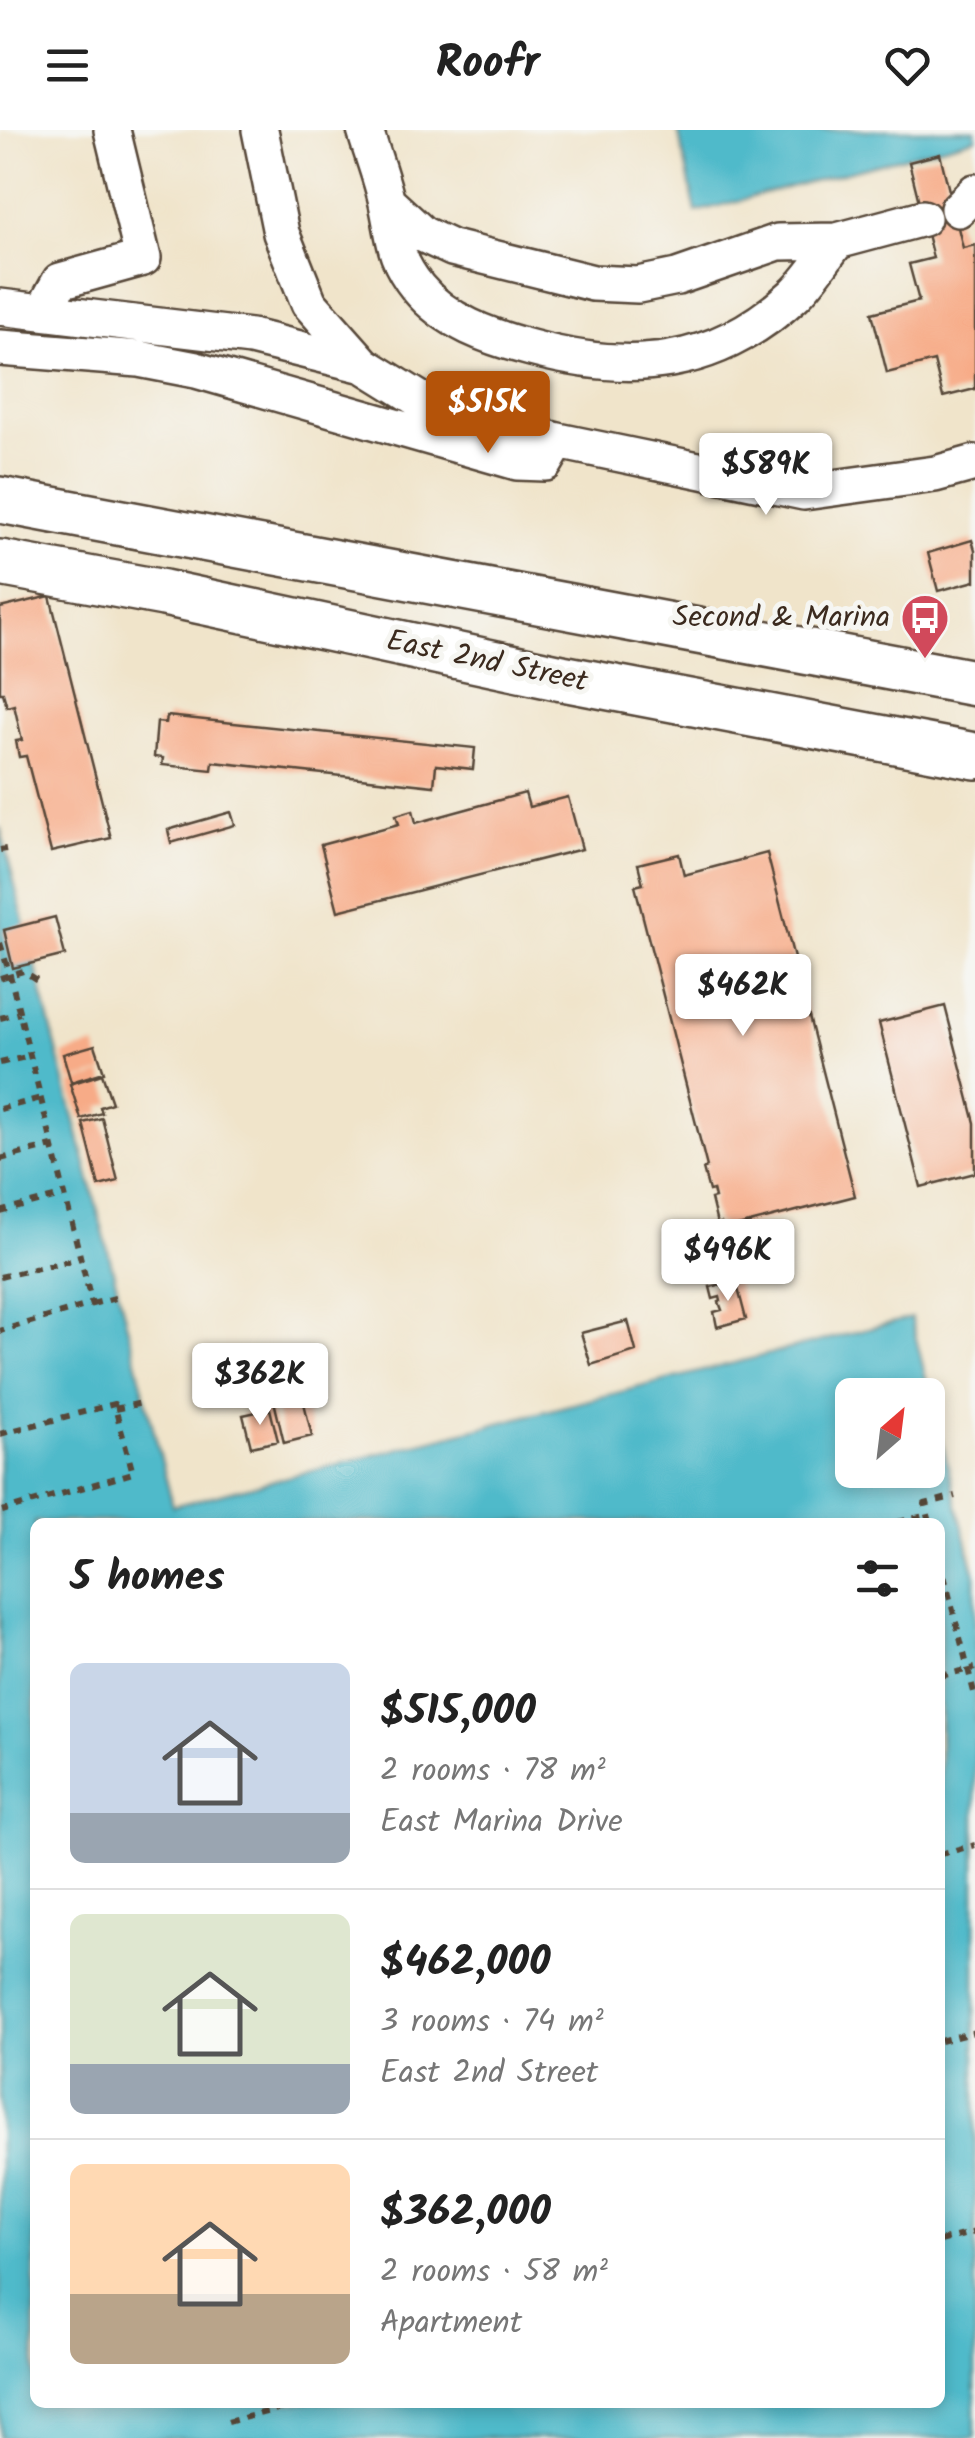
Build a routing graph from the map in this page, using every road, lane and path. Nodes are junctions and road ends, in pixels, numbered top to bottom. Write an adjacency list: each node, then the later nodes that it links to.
1 (112, 130): 8 (street)
2 (260, 130): 10 (street)
3 (365, 130): 4 (street)
4 (387, 202): 6 (street); 6 (street)
5 (957, 208): 6 (street)
6 (837, 241)
7 (0, 307): 8 (street)
8 (42, 312): 10 (street)
9 (0, 348): 11 (street)
10 (364, 365): 12 (street)
11 (217, 376): 12 (street); 13 (street)
12 (435, 409): 13 (street)
13 (558, 441): 14 (street)
14 (975, 464)
15 (0, 500): 17 (main road)
16 (0, 563): 18 (main road, East 2nd Street)
17 (975, 684)
18 (975, 756)
19 (0, 943): 20 (path)
20 (10, 975): 21 (path); 22 (path); 23 (path)
21 (0, 978)
22 (39, 981)
23 (20, 1013): 24 (path); 25 (path)
24 (0, 1018)
25 (30, 1056): 26 (path); 27 (path)
26 (0, 1064)
27 (41, 1098): 28 (path); 29 (path)
28 (0, 1108)
29 (52, 1146): 30 (path); 31 (path)
30 (0, 1159)
31 (65, 1196): 32 (path); 33 (path)
32 (0, 1212)
33 (81, 1258): 34 (path); 36 (path)
34 (0, 1278)
35 (120, 1297): 36 (path)
36 (92, 1304): 37 (path)
37 (0, 1331)
38 (146, 1402): 39 (path)
39 (115, 1409): 40 (path); 42 (path)
40 (0, 1434)
41 (955, 1496): 43 (path)
42 (2, 1511)
43 (929, 1518)
44 (945, 1577): 45 (path)
45 (972, 1668): 46 (path); 47 (path)
46 (945, 1675)
47 (975, 1696)
48 (975, 1844): 49 (path)
49 (945, 1853)
50 (975, 2032): 51 (path)
51 (945, 2040)
52 (975, 2232): 53 (path)
53 (945, 2240)
54 (281, 2408): 55 (path)
55 (228, 2422)

